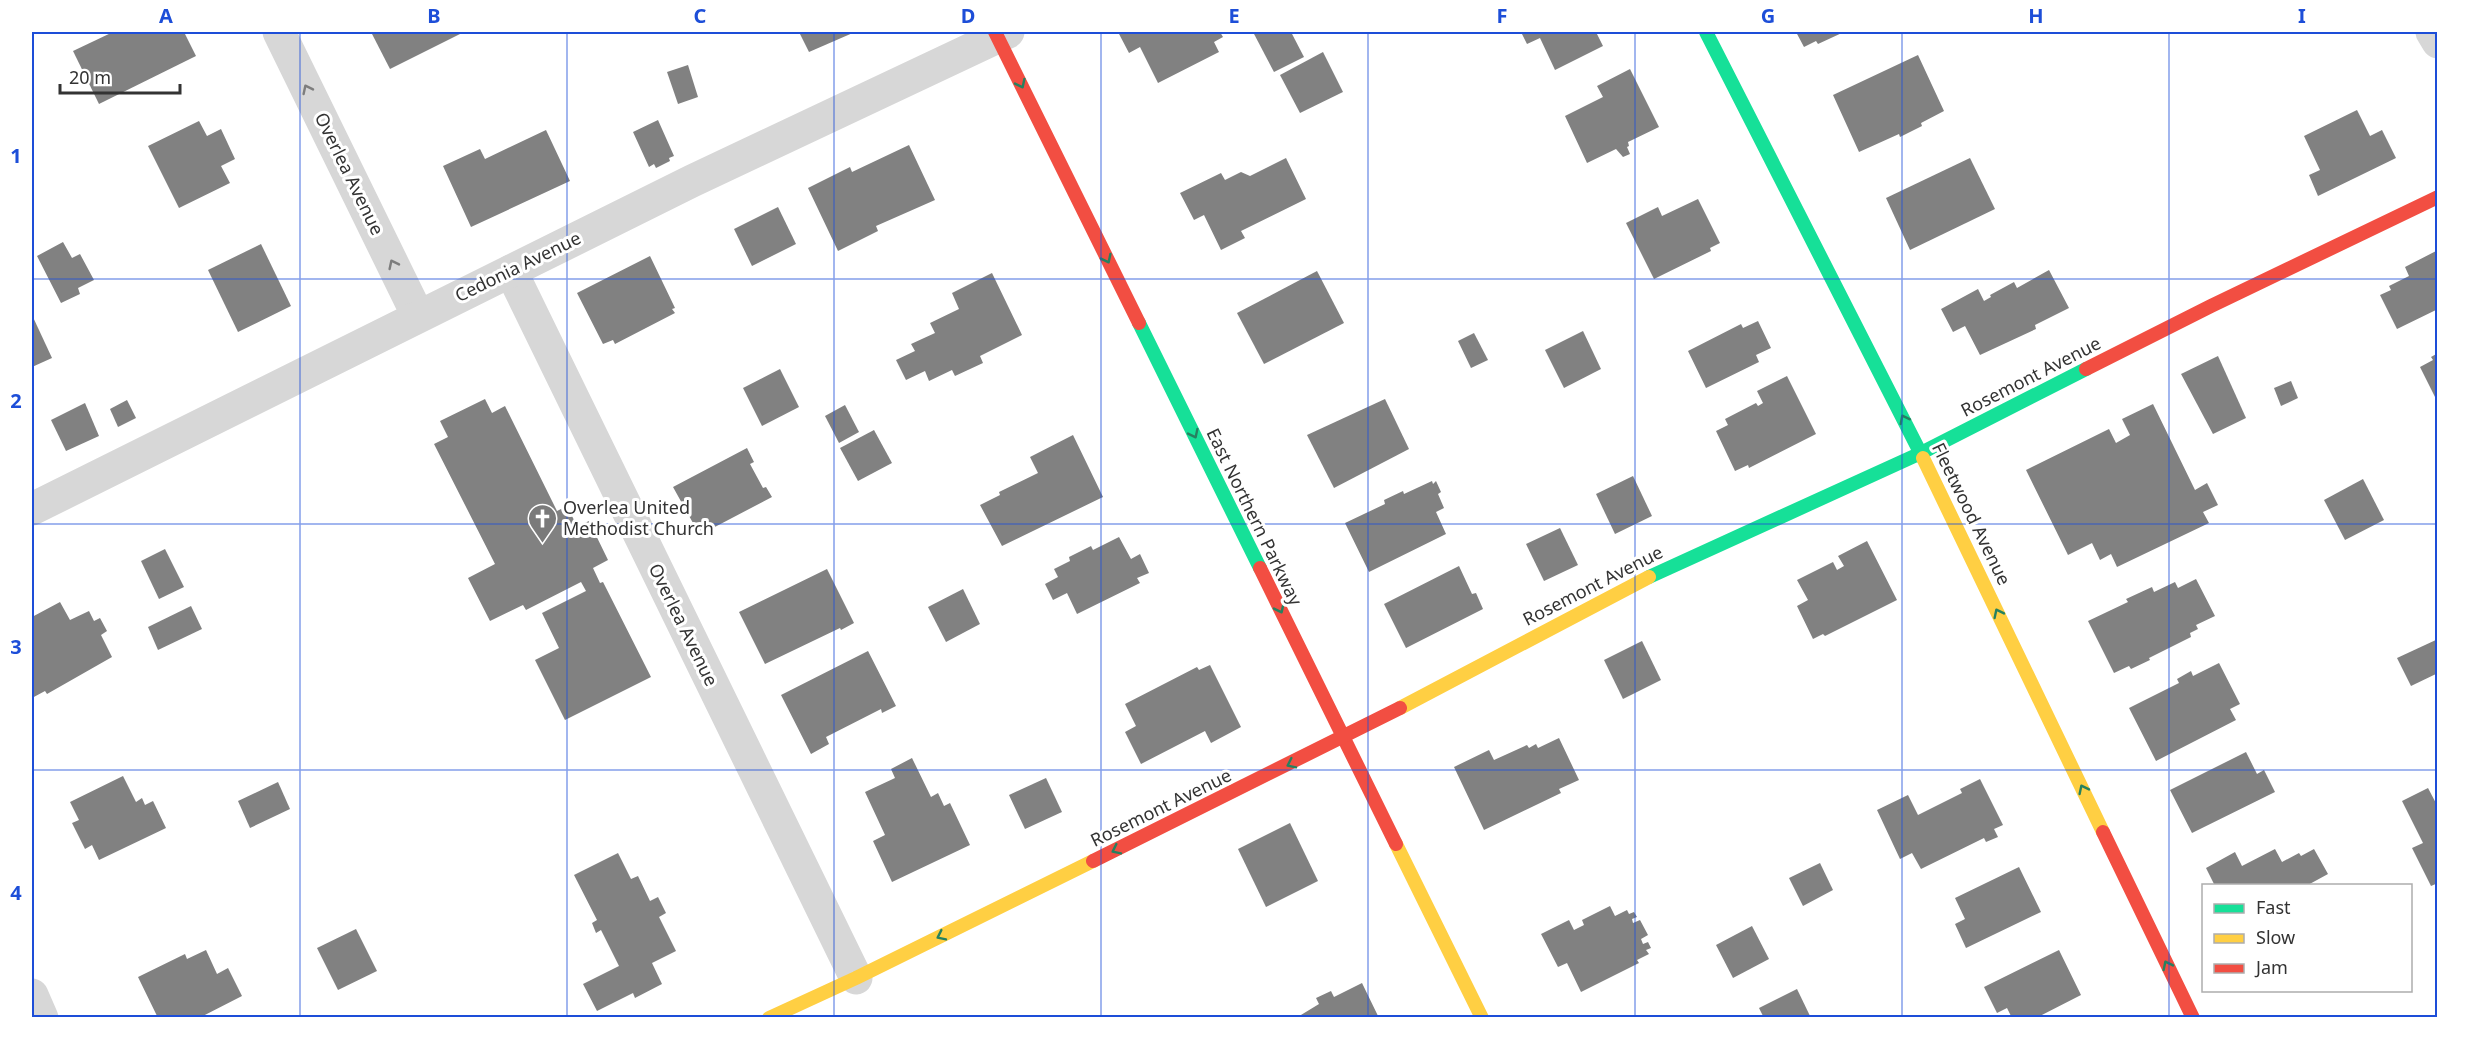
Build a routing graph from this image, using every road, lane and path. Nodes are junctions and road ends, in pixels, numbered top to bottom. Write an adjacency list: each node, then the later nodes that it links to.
1 (279, 32): 8 (street, Overlea Avenue, one-way to 1)
2 (1706, 32): 9 (main road, Fleetwood Avenue, one-way to 2)
3 (2432, 32): 5 (street)
4 (1000, 33): 7 (street, Cedonia Avenue); 11 (main road, East Northern Parkway, one-way to 11)
5 (2438, 42)
6 (2438, 197): 9 (main road, Rosemont Avenue)
7 (511, 271): 8 (street, Cedonia Avenue); 12 (street, Overlea Avenue)
8 (418, 316): 10 (street, Cedonia Avenue)
9 (1921, 453): 11 (main road, Rosemont Avenue); 17 (main road, Fleetwood Avenue, one-way to 9)
10 (32, 509)
11 (1343, 738): 12 (main road, Rosemont Avenue, one-way to 12); 16 (main road, East Northern Parkway)
12 (856, 978): 15 (main road, Rosemont Avenue)
13 (32, 995): 14 (street)
14 (42, 1017)
15 (769, 1017)
16 (1482, 1017)
17 (2193, 1017)

